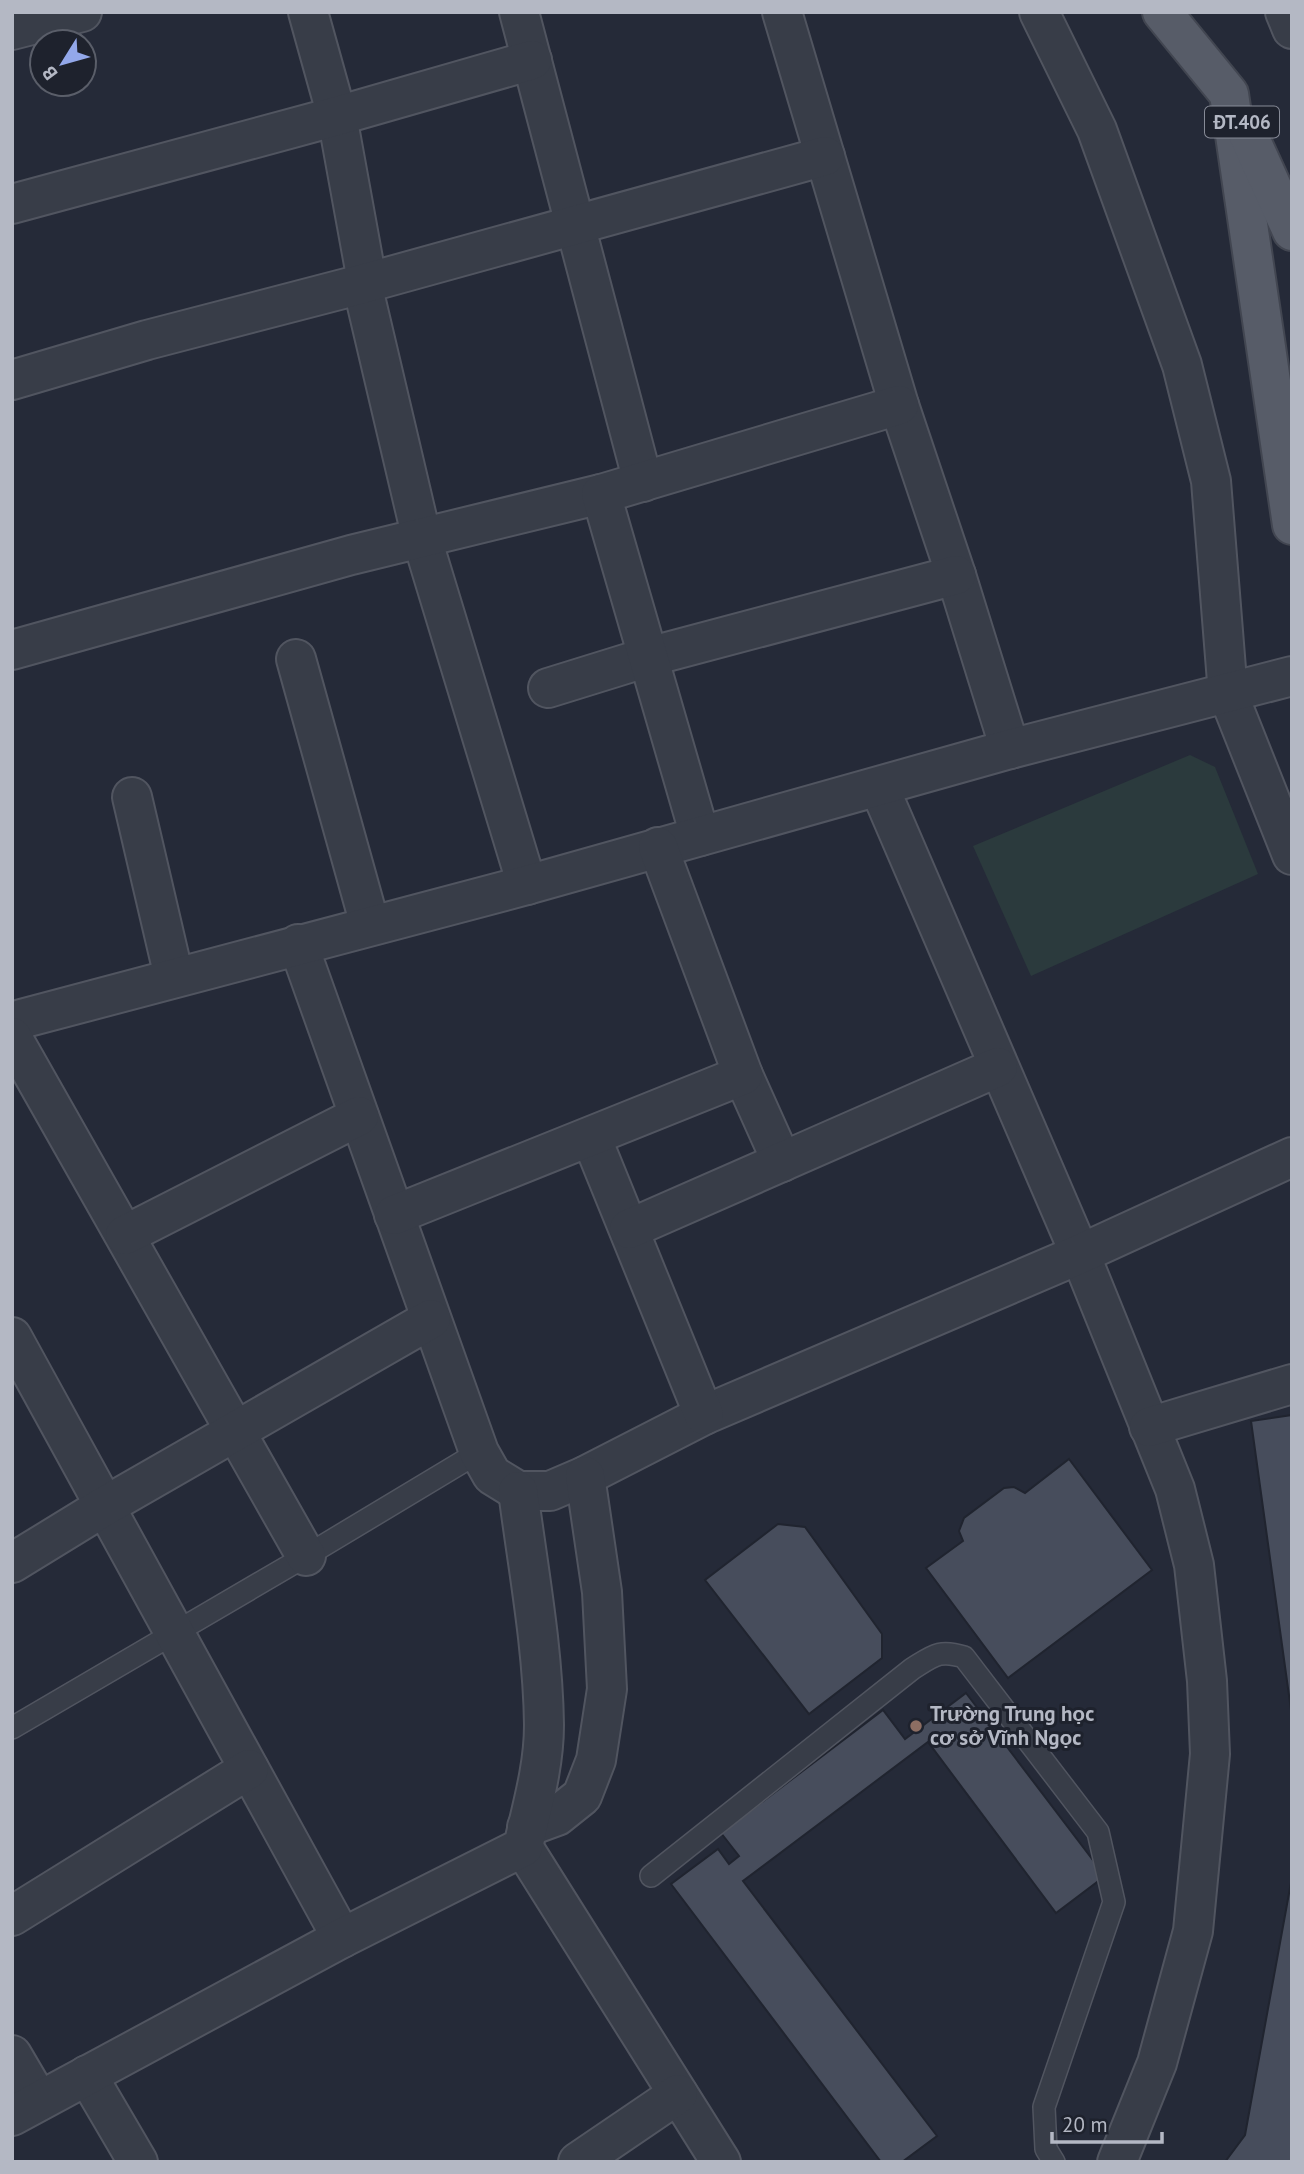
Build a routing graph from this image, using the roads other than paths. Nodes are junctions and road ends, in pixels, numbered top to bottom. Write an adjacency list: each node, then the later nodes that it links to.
1 (82, 12): 10 (street)
2 (309, 12): 13 (street)
3 (519, 12): 11 (street)
4 (782, 12): 14 (street)
5 (1039, 12): 31 (street)
6 (1162, 12): 12 (main road)
7 (1192, 12): 12 (main road, ĐT.406)
8 (1285, 12): 9 (street)
9 (1292, 29)
10 (12, 30)
11 (532, 60): 13 (street); 16 (street)
12 (1229, 94): 17 (main road, ĐT.406); 23 (main road)
13 (337, 116): 15 (street); 18 (street)
14 (825, 156): 16 (street); 20 (street)
15 (12, 204)
16 (576, 223): 18 (street); 21 (street)
17 (1292, 231)
18 (365, 283): 19 (street); 24 (street)
19 (12, 380)
20 (898, 405): 21 (street); 25 (street)
21 (643, 482): 22 (street)
22 (601, 494): 24 (street); 27 (street)
23 (1292, 525)
24 (422, 539): 26 (street); 38 (street)
25 (956, 575): 27 (street); 32 (street)
26 (12, 650)
27 (648, 657): 30 (street); 35 (street)
28 (296, 659): 39 (street)
29 (1292, 676): 31 (street)
30 (548, 688)
31 (1228, 694): 32 (street); 37 (street)
32 (1010, 749): 33 (street)
33 (879, 787): 35 (street); 43 (street)
34 (132, 797): 41 (street)
35 (699, 836): 36 (street)
36 (658, 847): 38 (street); 44 (street)
37 (1292, 855)
38 (527, 885): 39 (street)
39 (370, 925): 40 (street)
40 (298, 944): 41 (street); 45 (street)
41 (174, 977): 42 (street)
42 (14, 1022): 51 (street)
43 (998, 1067): 48 (street); 52 (street)
44 (743, 1075): 46 (street); 48 (street)
45 (359, 1116): 49 (street); 51 (street)
46 (591, 1136): 49 (street); 50 (street)
47 (1292, 1157): 52 (street)
48 (782, 1162): 50 (street)
49 (394, 1215): 53 (street)
50 (629, 1230): 56 (street)
51 (125, 1235): 58 (street)
52 (1080, 1254): 56 (street); 57 (street)
53 (432, 1320): 58 (street); 59 (street)
54 (12, 1337): 62 (street)
55 (1292, 1384): 57 (street)
56 (704, 1415): 60 (street)
57 (1149, 1427): 80 (street)
58 (235, 1431): 62 (street); 63 (street)
59 (479, 1452): 61 (street); 63 (lane)
60 (585, 1476): 61 (street); 68 (street)
61 (517, 1491): 68 (street)
62 (105, 1506): 64 (street); 65 (street)
63 (306, 1556): 65 (lane)
64 (12, 1563)
65 (174, 1632): 66 (lane); 67 (street)
66 (12, 1728)
67 (249, 1769): 70 (street); 71 (street)
68 (525, 1837): 71 (street); 74 (street)
69 (651, 1875): 79 (lane)
70 (12, 1916)
71 (342, 1938): 73 (street)
72 (12, 2056): 75 (street)
73 (87, 2075): 75 (street); 76 (street)
74 (678, 2094): 77 (street); 78 (street)
75 (26, 2108)
76 (138, 2162)
77 (578, 2162)
78 (721, 2162)
79 (1054, 2162)
80 (1117, 2162)

